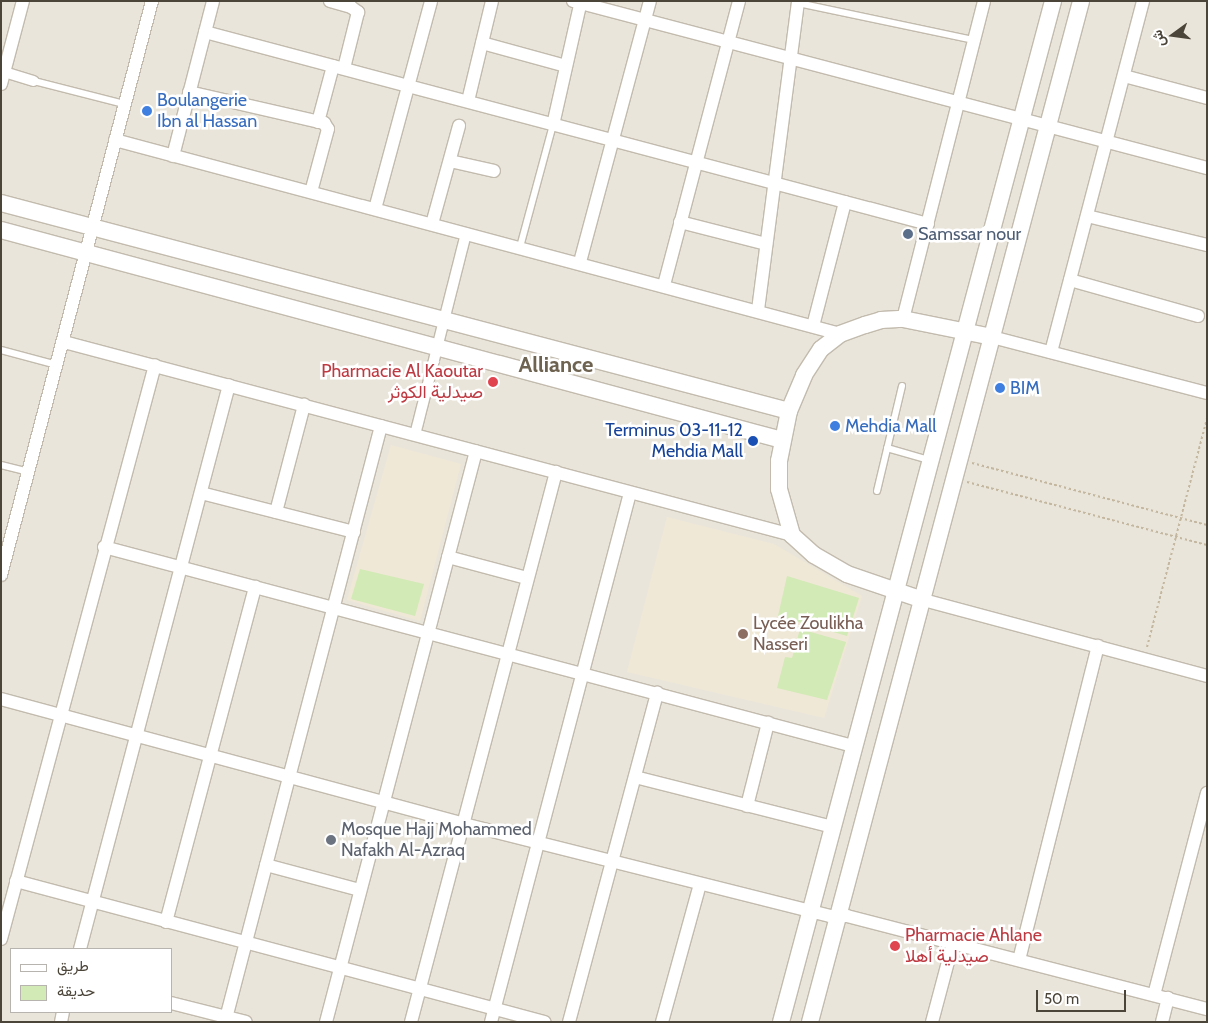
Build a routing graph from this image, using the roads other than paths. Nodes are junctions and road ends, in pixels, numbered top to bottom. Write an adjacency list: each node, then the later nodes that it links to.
1 (22, 1): 24 (street)
2 (152, 1): 32 (street)
3 (213, 1): 17 (street)
4 (330, 1): 15 (street)
5 (431, 1): 27 (street)
6 (492, 1): 20 (street)
7 (650, 1): 16 (street)
8 (739, 1): 19 (street)
9 (984, 1): 18 (street)
10 (1053, 1): 33 (street)
11 (1080, 1): 37 (street)
12 (1143, 1): 25 (street)
13 (578, 2): 16 (street); 22 (street)
14 (798, 2): 18 (lane); 21 (street)
15 (352, 4): 23 (street)
16 (645, 20): 19 (street); 39 (street)
17 (205, 32): 23 (street); 28 (street)
18 (974, 40): 31 (street)
19 (728, 42): 21 (street); 43 (street)
20 (482, 43): 22 (street); 30 (street)
21 (791, 59): 31 (street); 46 (street)
22 (566, 66): 35 (street)
23 (339, 67): 27 (street); 34 (street)
24 (2, 75): 26 (street)
25 (1124, 76): 29 (street); 40 (street)
26 (34, 81): 32 (lane)
27 (408, 85): 30 (street); 50 (street)
28 (189, 92): 34 (street); 41 (street)
29 (1207, 98)
30 (468, 101): 35 (street)
31 (959, 103): 33 (street); 54 (street)
32 (124, 104): 38 (street)
33 (1020, 119): 37 (street); 70 (street)
34 (318, 122): 47 (street)
35 (553, 125): 39 (street); 60 (lane)
36 (459, 126): 42 (street)
37 (1047, 127): 40 (street); 72 (street)
38 (115, 140): 41 (street); 55 (street)
39 (612, 140): 43 (street); 62 (street)
40 (1106, 142): 44 (street); 51 (street)
41 (173, 156): 47 (street)
42 (450, 161): 45 (street); 53 (street)
43 (695, 162): 46 (street); 52 (street)
44 (1207, 168)
45 (494, 171)
46 (776, 184): 48 (street); 58 (street)
47 (311, 192): 50 (street)
48 (844, 202): 54 (street); 69 (street)
49 (1, 203): 55 (street)
50 (375, 209): 53 (street)
51 (1087, 216): 59 (street); 63 (street)
52 (680, 222): 58 (street); 64 (street)
53 (432, 224): 57 (street)
54 (928, 224): 67 (street)
55 (93, 228): 61 (street); 68 (street)
56 (1, 230): 61 (street)
57 (466, 233): 60 (street); 68 (street)
58 (766, 244): 65 (street)
59 (1207, 245)
60 (520, 247): 62 (street)
61 (86, 253): 73 (street); 74 (street)
62 (580, 262): 64 (street)
63 (1070, 280): 66 (street); 76 (street)
64 (664, 285): 65 (street)
65 (758, 310): 69 (street)
66 (1198, 316)
67 (903, 319): 70 (street); 71 (street)
68 (444, 320): 74 (street); 83 (street)
69 (813, 326): 71 (street)
70 (965, 330): 72 (street); 89 (street)
71 (840, 334): 83 (street)
72 (992, 337): 76 (street); 106 (street)
73 (64, 342): 77 (street); 78 (street)
74 (437, 347): 85 (street); 86 (street)
75 (1, 350): 77 (lane)
76 (1051, 352): 81 (street)
77 (57, 365): 91 (street)
78 (154, 365): 79 (street); 99 (street)
79 (229, 385): 82 (street); 94 (street)
80 (902, 386): 87 (lane)
81 (1207, 393)
82 (304, 405): 84 (street); 96 (street)
83 (789, 411): 86 (street)
84 (381, 426): 85 (street); 97 (street)
85 (415, 435): 88 (street)
86 (782, 440): 98 (street)
87 (887, 448): 89 (lane); 93 (lane)
88 (476, 451): 92 (street); 100 (street)
89 (930, 460): 105 (street)
90 (1, 465): 91 (lane)
91 (29, 472): 102 (street)
92 (556, 472): 95 (street); 103 (street)
93 (877, 491)
94 (201, 493): 96 (street); 101 (street)
95 (630, 493): 98 (street); 111 (street)
96 (276, 512): 97 (street)
97 (354, 532): 107 (street)
98 (792, 536): 105 (street)
99 (104, 547): 101 (street); 115 (street)
100 (448, 558): 103 (street); 108 (street)
101 (180, 566): 104 (street); 117 (street)
102 (1, 575)
103 (527, 578): 110 (street)
104 (255, 587): 107 (street); 119 (street)
105 (894, 592): 106 (street); 118 (street)
106 (920, 599): 109 (street); 135 (street)
107 (335, 608): 108 (street); 120 (street)
108 (429, 632): 110 (street); 123 (street)
109 (1098, 646): 112 (street); 141 (street)
110 (508, 654): 111 (street); 125 (street)
111 (582, 674): 113 (street); 127 (street)
112 (1207, 676)
113 (657, 693): 116 (street); 121 (street)
114 (1, 699): 115 (street)
115 (60, 714): 117 (street); 130 (street)
116 (768, 723): 118 (street); 124 (street)
117 (135, 734): 119 (street); 133 (street)
118 (853, 746): 126 (street)
119 (211, 755): 120 (street); 136 (street)
120 (289, 776): 123 (street); 129 (street)
121 (635, 777): 124 (street); 128 (street)
122 (1207, 793): 144 (street)
123 (384, 802): 125 (street); 132 (street)
124 (747, 806): 126 (street)
125 (464, 824): 127 (street); 143 (street)
126 (832, 827): 134 (street)
127 (538, 843): 128 (street); 148 (street)
128 (613, 862): 131 (street); 154 (street)
129 (266, 865): 132 (street); 138 (street)
130 (16, 881): 133 (street); 137 (street)
131 (700, 884): 134 (street); 155 (street)
132 (360, 890): 142 (street)
133 (92, 902): 136 (street); 140 (street)
134 (810, 910): 135 (street); 156 (street)
135 (837, 916): 139 (street); 157 (street)
136 (166, 922): 138 (street)
137 (1, 939)
138 (245, 943): 142 (street); 149 (street)
139 (953, 943): 141 (street); 158 (street)
140 (80, 948)
141 (1018, 960): 144 (street)
142 (340, 968): 143 (street); 151 (street)
143 (419, 990): 148 (street); 152 (street)
144 (1154, 995): 145 (street)
145 (1168, 998): 147 (street); 159 (street)
146 (172, 1003): 149 (street)
147 (1207, 1009)
148 (493, 1015): 153 (street)
149 (226, 1019): 150 (street)
150 (246, 1022)
151 (326, 1022)
152 (410, 1022)
153 (544, 1022)
154 (570, 1022)
155 (662, 1022)
156 (781, 1022)
157 (810, 1022)
158 (932, 1022)
159 (1162, 1022)

